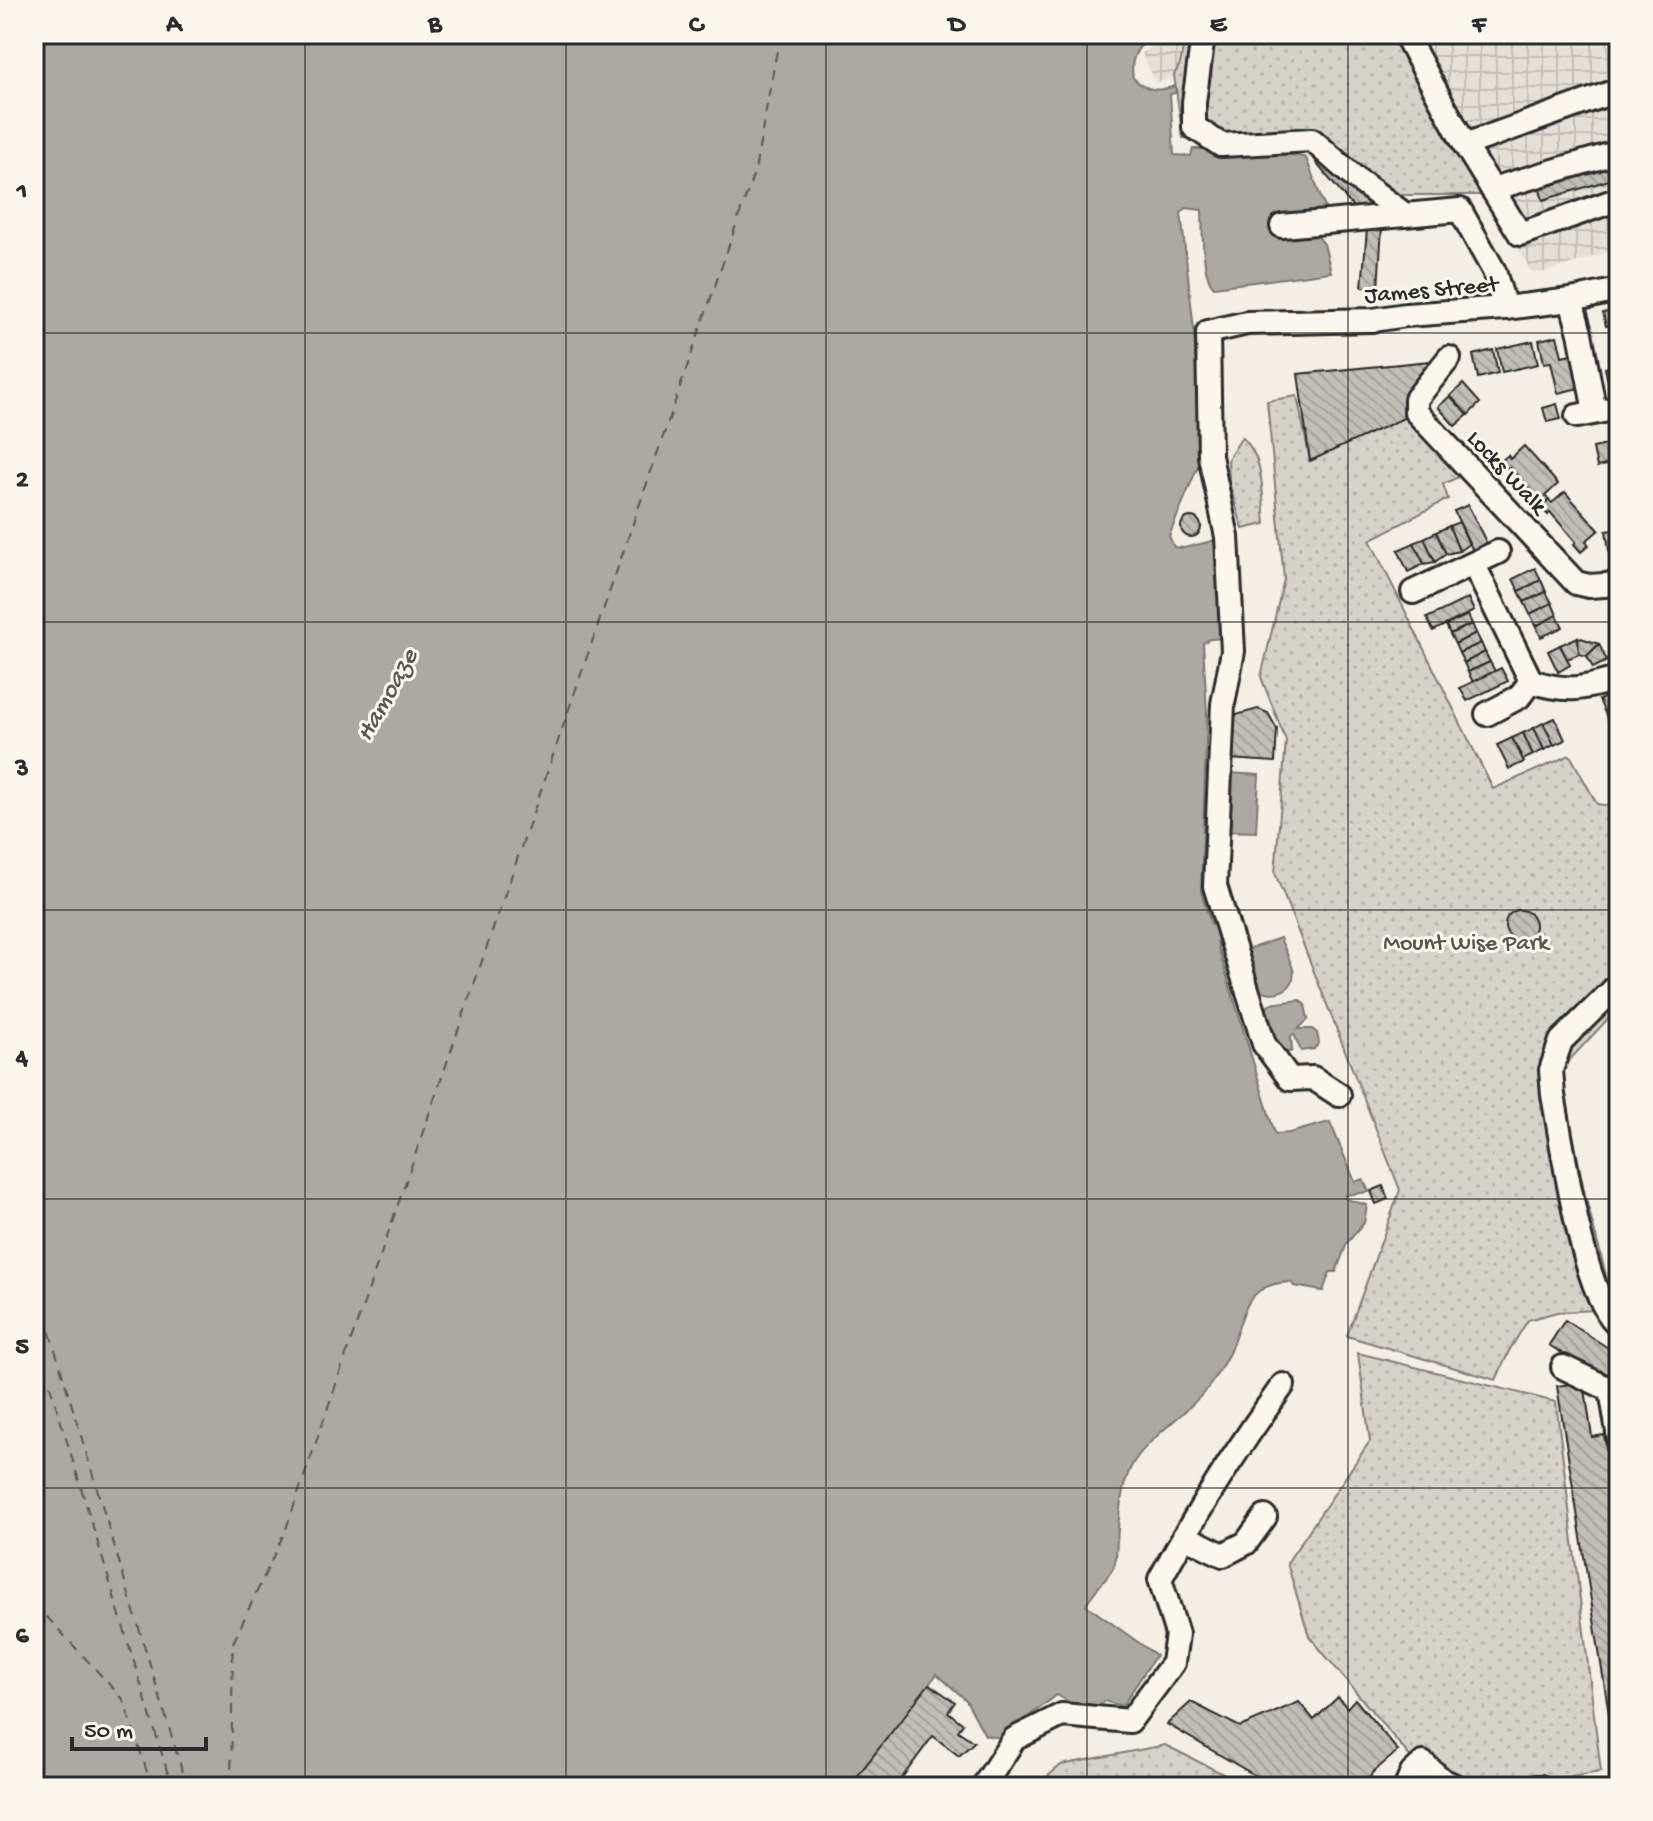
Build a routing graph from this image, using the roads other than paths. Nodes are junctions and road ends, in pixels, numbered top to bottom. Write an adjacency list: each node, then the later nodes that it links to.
1 (1405, 34): 4 (street)
2 (1202, 44): 8 (street)
3 (1619, 90): 4 (street)
4 (1465, 145): 6 (street)
5 (1619, 152): 6 (street)
6 (1492, 189): 7 (street)
7 (1619, 199)
8 (1404, 214): 9 (street); 12 (street)
9 (1282, 226)
10 (1619, 290): 11 (street, James Street)
11 (1571, 300): 12 (street, James Street); 14 (street)
12 (1505, 308): 23 (street, James Street)
13 (1449, 358): 17 (street, Locks Walk)
14 (1619, 408)
15 (1498, 552): 16 (street)
16 (1474, 565): 18 (street); 20 (street)
17 (1619, 584)
18 (1413, 592)
19 (1619, 678): 20 (street)
20 (1531, 681): 21 (street)
21 (1487, 714)
22 (1619, 984): 24 (street)
23 (1339, 1095)
24 (1619, 1325)
25 (1563, 1367): 27 (street)
26 (1283, 1385): 29 (street)
27 (1618, 1426)
28 (1265, 1517): 29 (street)
29 (1184, 1536): 31 (street)
30 (1101, 1703): 31 (street)
31 (1130, 1721): 32 (street)
32 (983, 1787)
33 (1406, 1787): 34 (street)
34 (1457, 1787)

